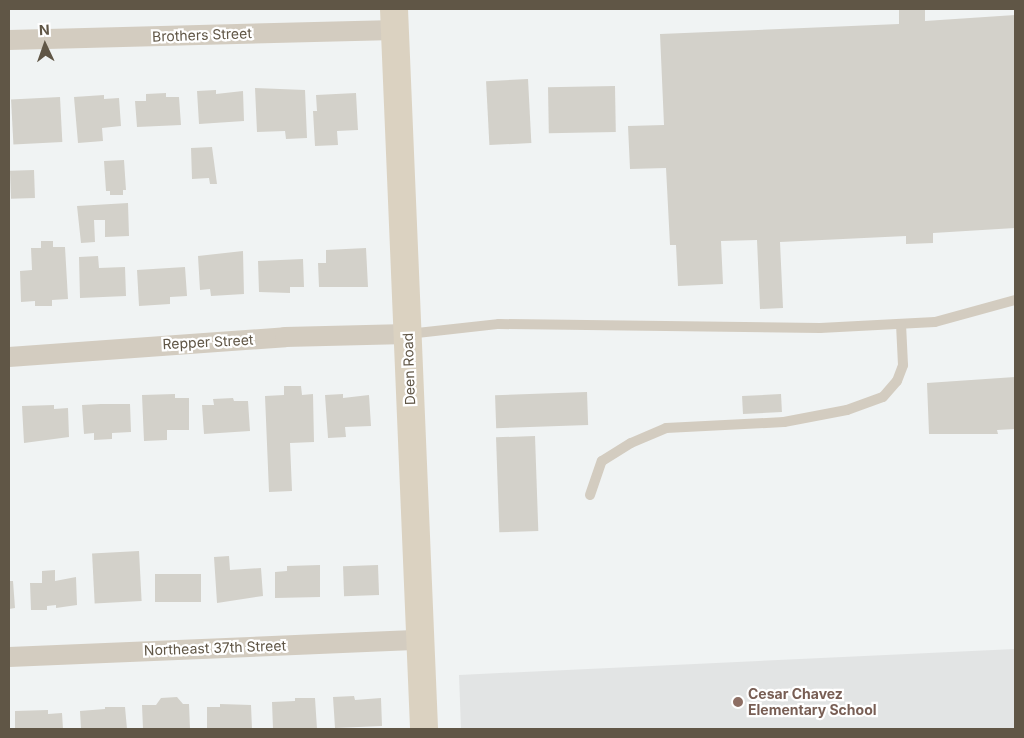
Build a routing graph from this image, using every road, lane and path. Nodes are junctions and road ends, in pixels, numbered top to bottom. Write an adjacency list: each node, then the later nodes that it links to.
1 (394, 19): 2 (street, Brothers Street); 5 (main road, Deen Road)
2 (9, 40)
3 (1015, 300): 4 (lane)
4 (901, 324): 5 (lane); 7 (lane)
5 (407, 334): 6 (street, Repper Street); 8 (main road, Deen Road)
6 (9, 357)
7 (590, 495)
8 (420, 640): 9 (street, Northeast 37th Street); 10 (main road, Deen Road)
9 (9, 656)
10 (424, 729)

